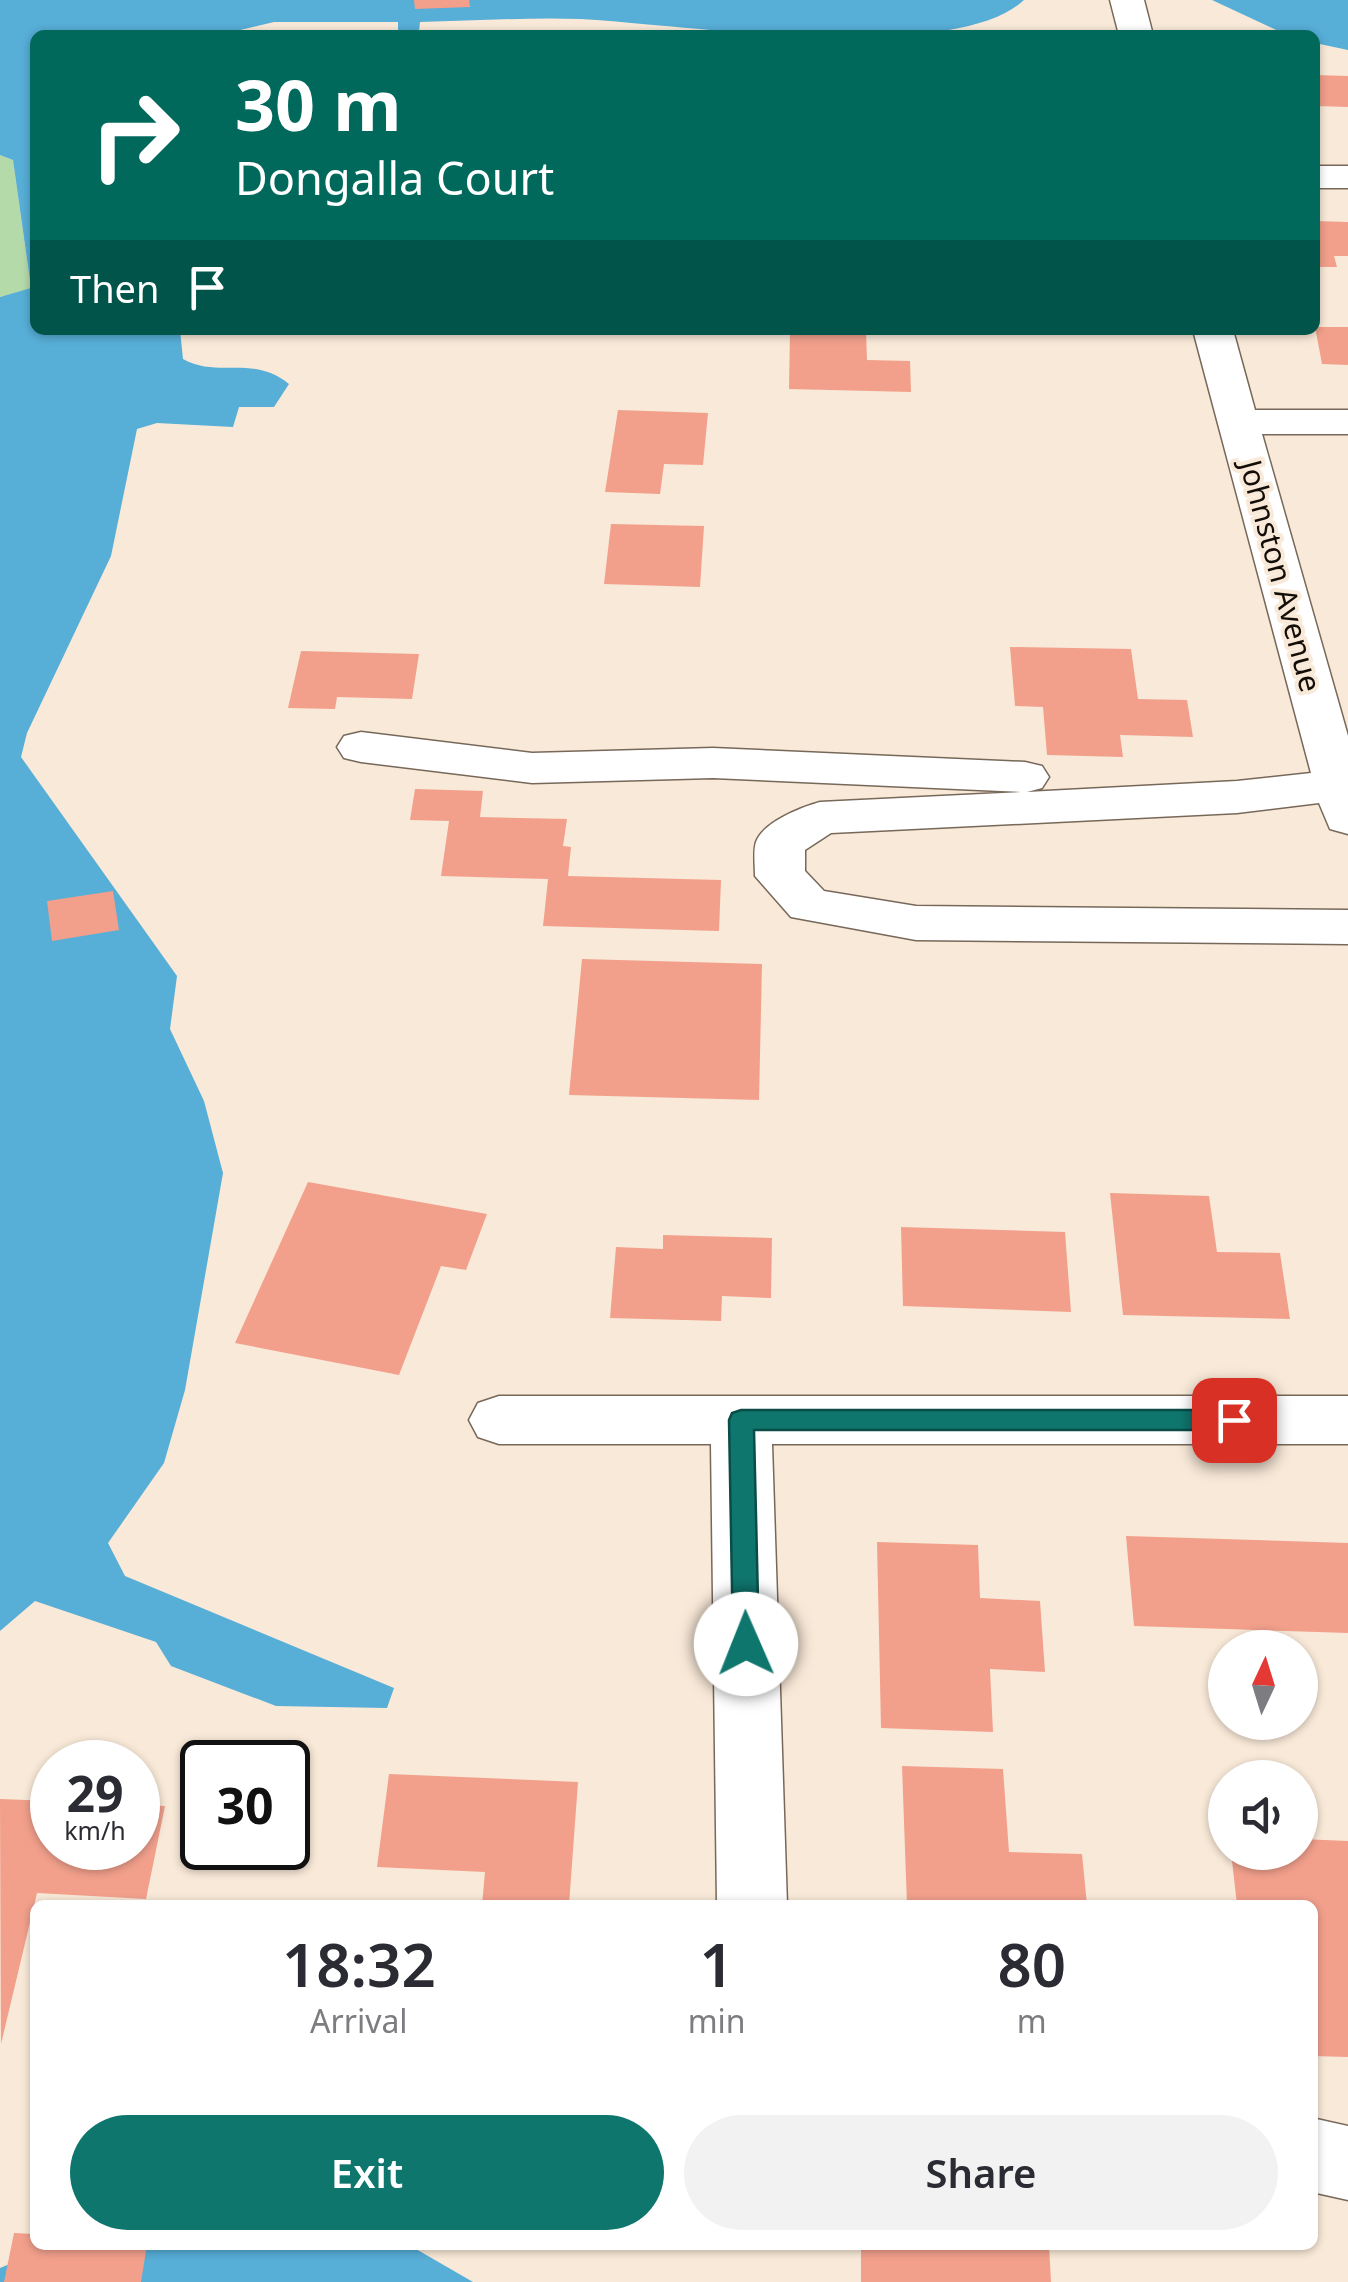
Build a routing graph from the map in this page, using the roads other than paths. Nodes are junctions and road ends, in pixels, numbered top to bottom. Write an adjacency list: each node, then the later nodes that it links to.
1 (1126, 0): 2 (street)
2 (1135, 30)
3 (1320, 177): 4 (street)
4 (1348, 177)
5 (1215, 335): 6 (street, Johnston Avenue)
6 (1238, 422): 7 (street); 9 (street, Johnston Avenue)
7 (1348, 422)
8 (361, 747): 9 (street)
9 (1340, 790): 10 (street)
10 (1348, 928)
11 (499, 1420): 12 (street)
12 (741, 1420): 13 (street); 14 (street)
13 (1348, 1420)
14 (752, 1900)
15 (1318, 2156): 16 (street)
16 (1348, 2163)

